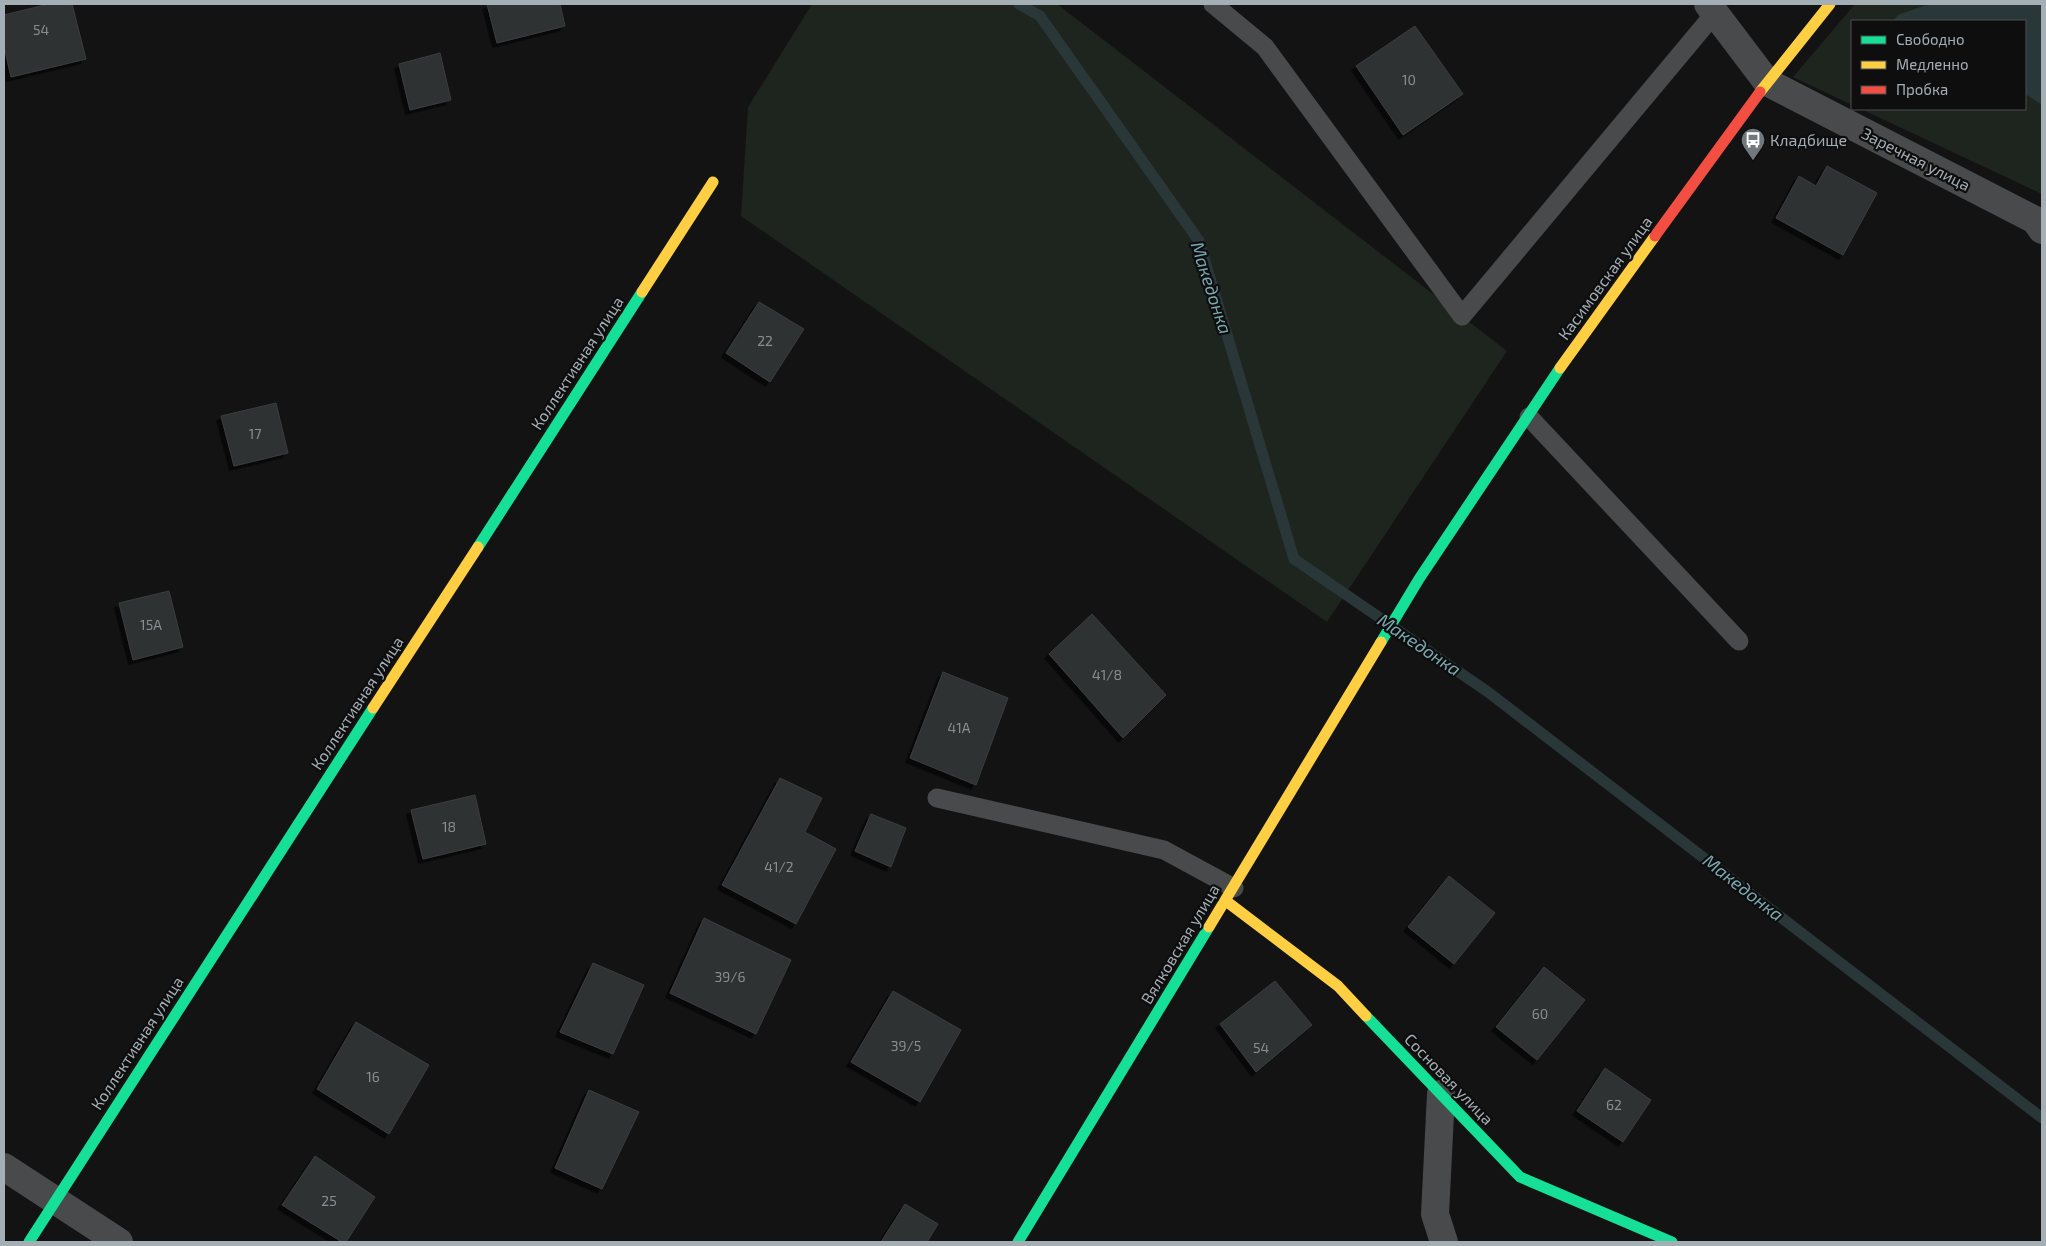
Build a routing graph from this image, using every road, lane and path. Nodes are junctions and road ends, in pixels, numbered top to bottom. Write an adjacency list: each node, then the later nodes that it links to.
1 (1213, 4): 3 (lane)
2 (1830, 4): 4 (street, Касимовская улица)
3 (1711, 8): 4 (street, Заречная улица)
4 (1767, 82): 6 (street, Заречная улица); 7 (street, Касимовская улица)
5 (713, 182): 14 (street, Коллективная улица)
6 (2042, 230)
7 (1529, 417): 8 (street, Касимовская улица); 9 (lane)
8 (1419, 580): 11 (street, Вялковская улица)
9 (1739, 641)
10 (937, 798): 11 (lane)
11 (1230, 895): 12 (street, Сосновая улица); 17 (street, Вялковская улица)
12 (1441, 1094): 18 (street); 19 (street, Сосновая улица)
13 (4, 1168): 14 (street)
14 (55, 1200): 15 (street, Коллективная улица); 16 (street)
15 (29, 1242)
16 (119, 1242)
17 (1018, 1242)
18 (1444, 1242)
19 (1672, 1242)

